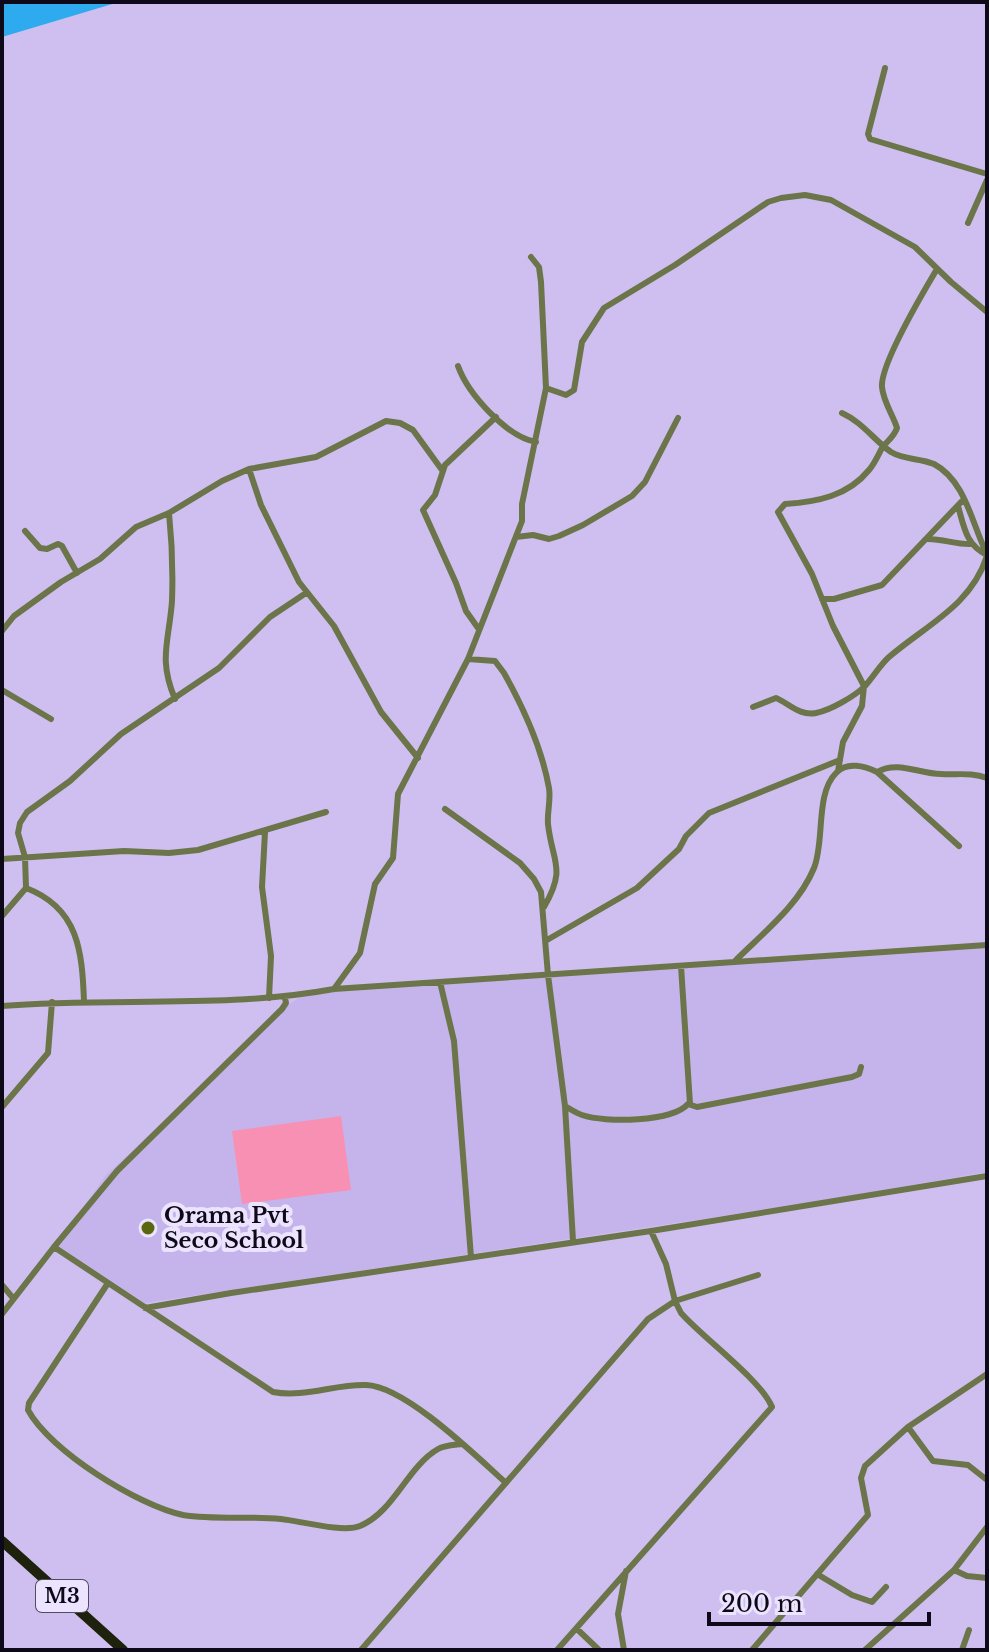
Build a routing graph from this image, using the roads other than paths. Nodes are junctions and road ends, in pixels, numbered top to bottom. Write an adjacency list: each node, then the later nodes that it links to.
1 (885, 68): 2 (street)
2 (987, 177): 3 (street)
3 (968, 223)
4 (531, 257): 8 (street)
5 (937, 269): 6 (street); 8 (street); 13 (street)
6 (987, 312)
7 (458, 366): 10 (street)
8 (546, 388): 12 (street)
9 (842, 413): 13 (street)
10 (496, 417): 12 (street); 15 (street)
11 (678, 418): 19 (street)
12 (536, 442): 19 (street)
13 (884, 445): 16 (street); 25 (street)
14 (249, 469): 15 (street); 17 (street); 24 (street)
15 (442, 470): 26 (street)
16 (961, 502): 20 (street); 21 (street); 22 (street)
17 (169, 513): 23 (street); 31 (street)
18 (25, 531): 23 (street)
19 (516, 537): 26 (street)
20 (927, 540): 21 (street); 25 (street)
21 (972, 544): 22 (street)
22 (987, 555): 29 (street)
23 (77, 573): 27 (street)
24 (306, 593): 31 (street); 34 (street)
25 (822, 599): 29 (street)
26 (478, 628): 28 (street)
27 (2, 631)
28 (468, 659): 34 (street); 48 (street)
29 (864, 686): 32 (street); 35 (street)
30 (2, 690): 33 (street)
31 (175, 699): 45 (street)
32 (753, 707)
33 (51, 719)
34 (418, 758): 56 (street)
35 (840, 760): 37 (street); 50 (street)
36 (987, 769): 39 (street)
37 (838, 771): 38 (street); 52 (street)
38 (877, 772): 39 (street); 44 (street)
39 (977, 775): 40 (street)
40 (987, 778)
41 (445, 809): 48 (street)
42 (326, 812): 43 (street)
43 (265, 832): 45 (street); 57 (street)
44 (959, 846)
45 (25, 857): 46 (street); 47 (street)
46 (2, 859)
47 (26, 888): 49 (street); 59 (street)
48 (544, 907): 50 (street)
49 (2, 916)
50 (547, 940): 54 (street)
51 (987, 945): 52 (street)
52 (734, 962): 53 (street)
53 (681, 966): 54 (street); 63 (street)
54 (548, 975): 55 (street); 64 (street)
55 (440, 982): 56 (street); 70 (street)
56 (334, 989): 58 (street)
57 (269, 998): 58 (street); 59 (street)
58 (285, 998): 69 (street)
59 (84, 1001): 60 (street)
60 (52, 1002): 61 (street); 65 (street)
61 (2, 1006)
62 (861, 1067): 63 (street)
63 (690, 1104): 64 (street)
64 (565, 1106): 68 (street)
65 (2, 1107)
66 (987, 1176): 67 (street)
67 (651, 1231): 68 (street); 75 (street)
68 (573, 1241): 70 (street)
69 (54, 1247): 72 (street); 74 (street)
70 (471, 1257): 76 (street)
71 (758, 1275): 75 (street)
72 (108, 1283): 76 (street); 80 (street)
73 (2, 1285): 74 (street)
74 (13, 1298): 77 (street)
75 (675, 1301): 82 (street); 85 (street)
76 (145, 1308): 80 (street)
77 (2, 1314)
78 (987, 1374): 79 (street)
79 (908, 1427): 81 (street); 87 (street)
80 (462, 1444): 82 (street)
81 (987, 1480)
82 (506, 1483): 93 (street)
83 (987, 1527): 86 (street)
84 (2, 1541): 92 (highway, M3)
85 (626, 1570): 90 (street); 96 (street)
86 (954, 1570): 88 (street); 98 (street)
87 (817, 1574): 89 (street); 97 (street)
88 (987, 1578)
89 (886, 1587)
90 (577, 1629): 94 (street); 95 (street)
91 (969, 1630): 99 (street)
92 (123, 1650)
93 (361, 1650)
94 (557, 1650)
95 (599, 1650)
96 (624, 1650)
97 (752, 1650)
98 (865, 1650)
99 (962, 1650)

